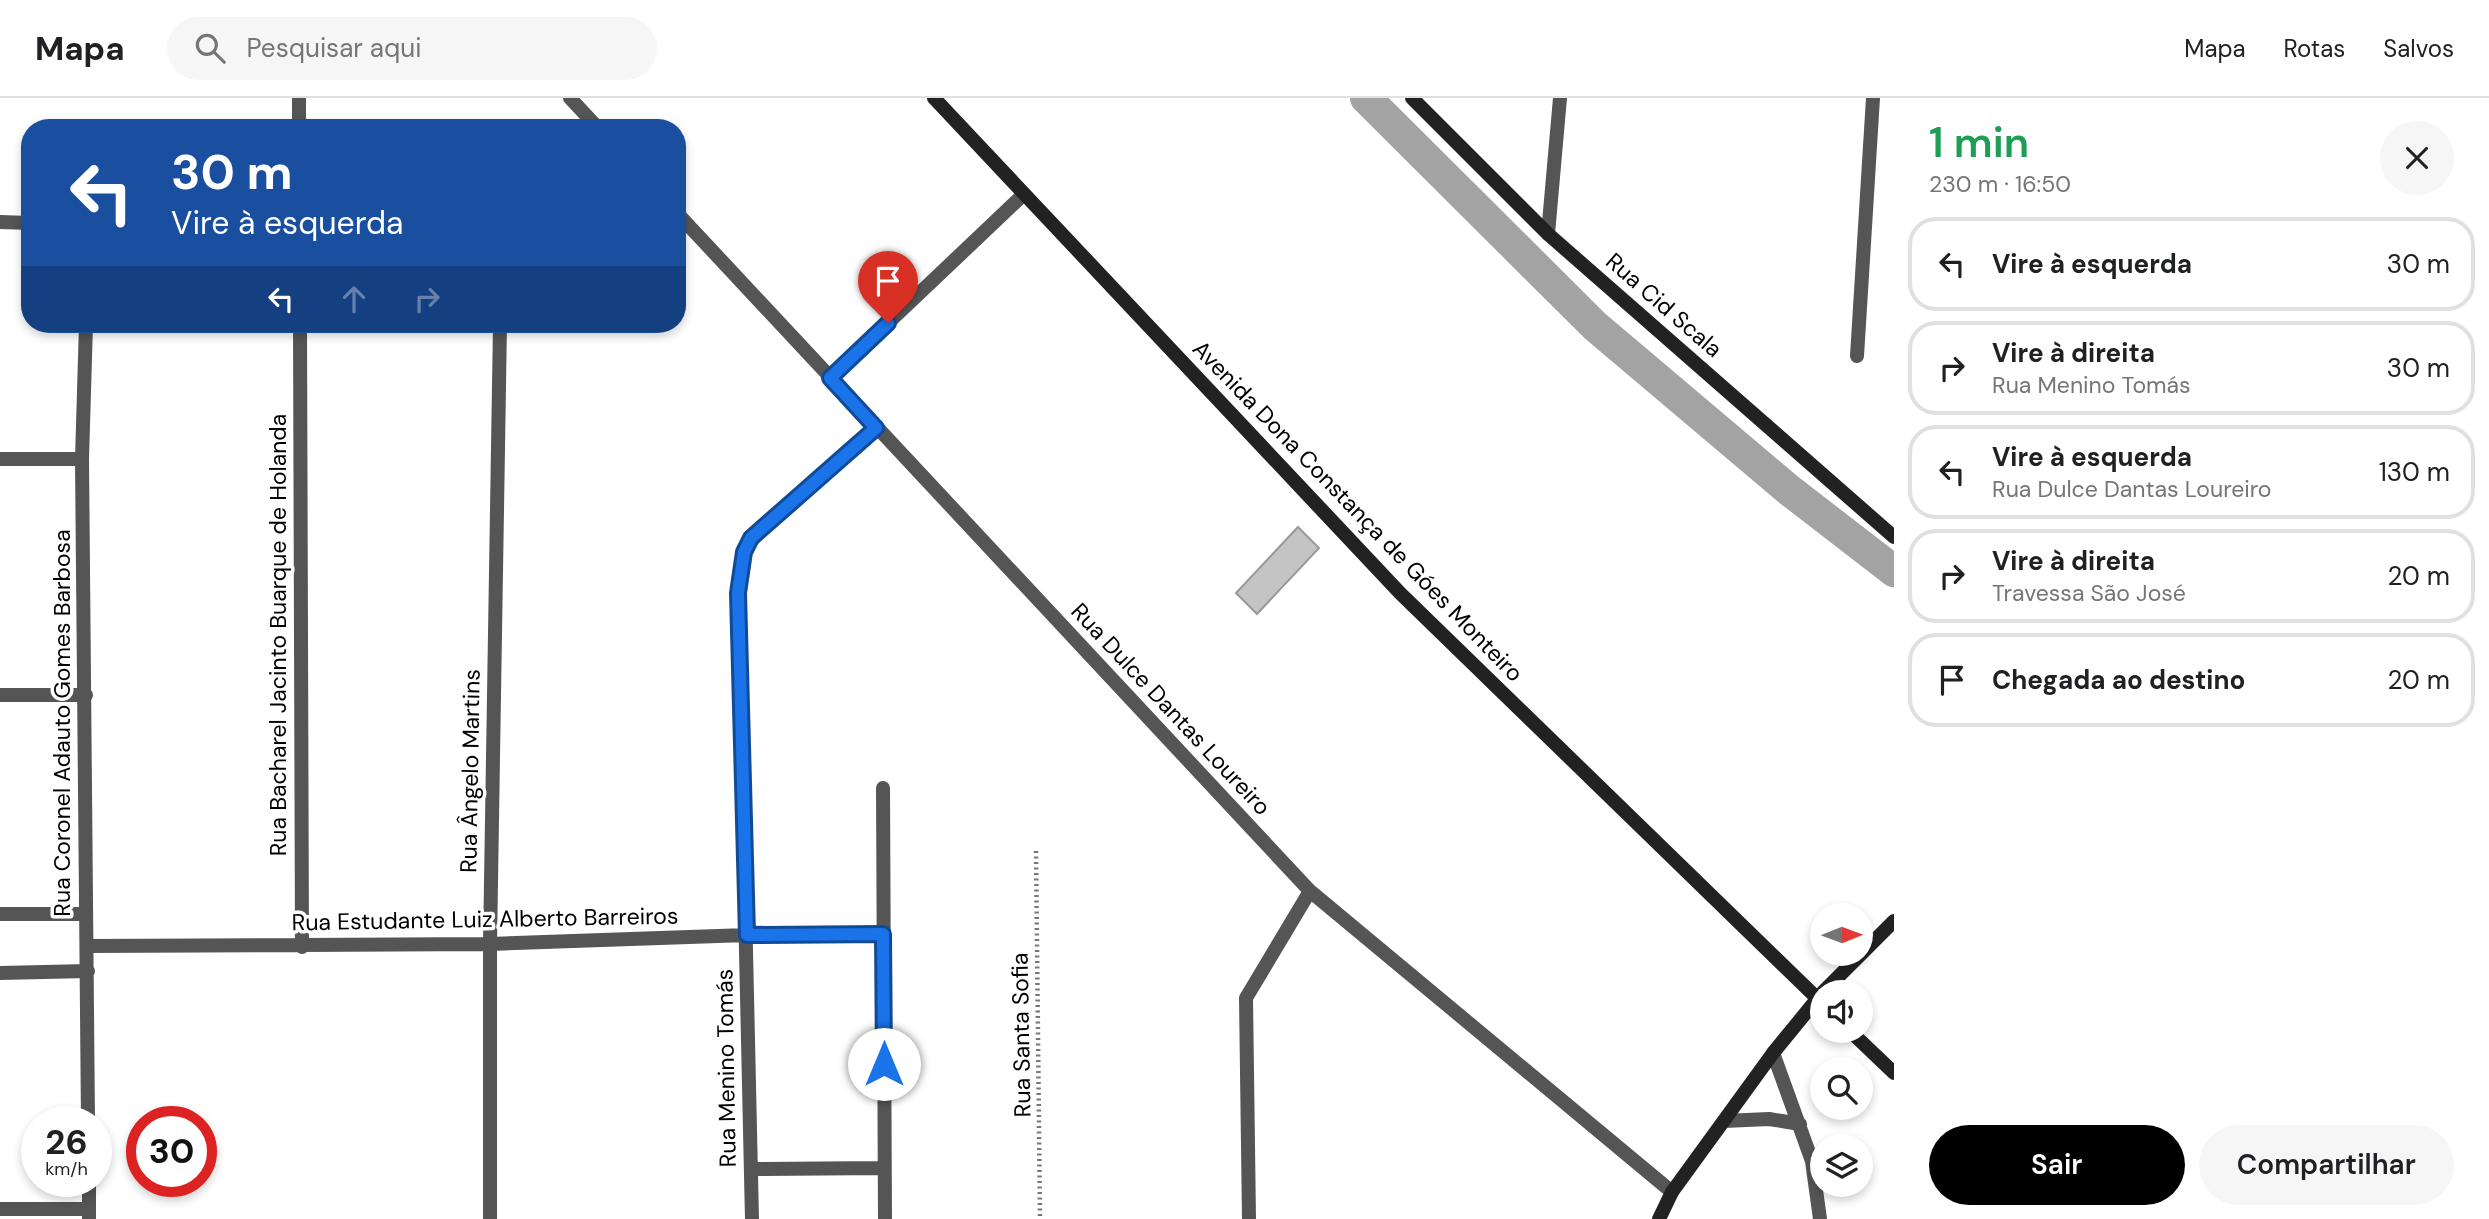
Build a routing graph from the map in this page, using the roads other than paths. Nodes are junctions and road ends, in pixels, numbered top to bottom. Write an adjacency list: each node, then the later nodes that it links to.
1 (299, 98): 7 (street)
2 (570, 98): 8 (street)
3 (934, 98): 9 (main road, Avenida Dona Constança de Góes Monteiro)
4 (1412, 98): 13 (main road, Rua Cid Scala)
5 (1560, 98): 13 (street)
6 (1873, 98): 17 (street)
7 (299, 119)
8 (590, 119)
9 (1024, 194): 18 (street); 38 (main road, Avenida Dona Constança de Góes Monteiro)
10 (0, 222): 11 (street)
11 (21, 223)
12 (686, 223): 18 (street, Rua Dulce Dantas Loureiro)
13 (1548, 234): 22 (main road, Rua Cid Scala)
14 (86, 333): 21 (street, Rua Coronel Adauto Gomes Barbosa)
15 (300, 333): 34 (street, Rua Bacharel Jacinto Buarque de Holanda)
16 (500, 333): 32 (street, Rua Ângelo Martins)
17 (1857, 356)
18 (830, 378): 19 (street, Rua Dulce Dantas Loureiro)
19 (876, 428): 26 (street, Rua Dulce Dantas Loureiro); 31 (street, Rua Menino Tomás)
20 (0, 459): 21 (street)
21 (82, 459): 24 (street, Rua Coronel Adauto Gomes Barbosa)
22 (1894, 537)
23 (0, 695): 24 (street)
24 (86, 695): 28 (street, Rua Coronel Adauto Gomes Barbosa)
25 (883, 788): 30 (street)
26 (1310, 891): 48 (street, Rua Dulce Dantas Loureiro); 54 (street)
27 (0, 914): 28 (street)
28 (86, 914): 33 (street, Rua Coronel Adauto Gomes Barbosa)
29 (1894, 921): 37 (main road)
30 (883, 934): 31 (street, Rua Estudante Luiz Alberto Barreiros); 46 (street)
31 (747, 935): 32 (street, Rua Estudante Luiz Alberto Barreiros); 47 (street, Rua Menino Tomás)
32 (490, 944): 34 (street, Rua Estudante Luiz Alberto Barreiros); 51 (street, Rua Ângelo Martins)
33 (87, 946): 34 (street, Rua Estudante Luiz Alberto Barreiros); 35 (street, Rua Coronel Adauto Gomes Barbosa)
34 (302, 947)
35 (88, 971): 36 (street); 43 (street, Rua Coronel Adauto Gomes Barbosa)
36 (0, 973)
37 (1837, 980)
38 (1810, 986)
39 (1810, 1010): 41 (main road)
40 (1863, 1043): 42 (main road)
41 (1773, 1053): 44 (main road); 45 (street)
42 (1894, 1073)
43 (89, 1106)
44 (1724, 1121): 45 (street); 48 (main road)
45 (1800, 1124): 56 (street)
46 (884, 1168): 47 (street); 53 (street)
47 (751, 1169): 52 (street, Rua Menino Tomás)
48 (1672, 1192): 55 (main road)
49 (0, 1209): 50 (street)
50 (89, 1214)
51 (490, 1219)
52 (752, 1219)
53 (885, 1219)
54 (1249, 1219)
55 (1659, 1219)
56 (1820, 1219)

